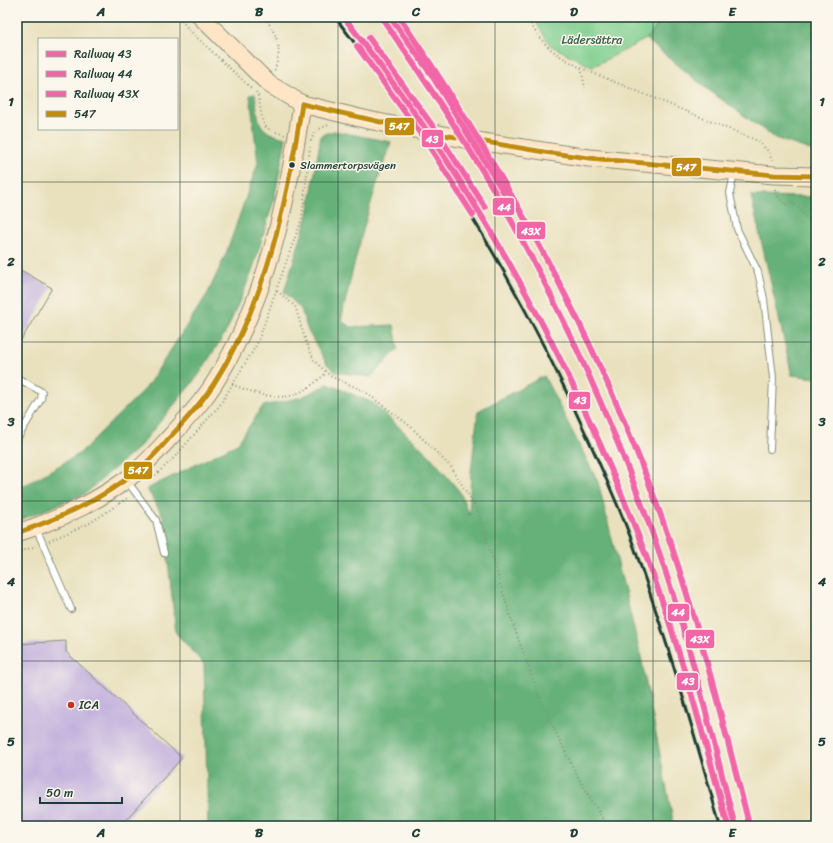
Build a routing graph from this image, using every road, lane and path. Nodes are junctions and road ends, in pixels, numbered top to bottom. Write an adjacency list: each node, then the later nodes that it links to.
1 (179, 17): 10 (path)
2 (201, 17): 6 (street)
3 (265, 17): 6 (path)
4 (527, 17): 5 (path)
5 (581, 68): 7 (path); 13 (path)
6 (268, 83): 8 (street)
7 (585, 88)
8 (302, 104): 10 (street); 11 (street, bridge)
9 (331, 125): 10 (path)
10 (304, 140): 15 (path); 16 (street)
11 (734, 171): 13 (street); 19 (lane)
12 (816, 176): 13 (street)
13 (774, 180): 14 (path)
14 (816, 262)
15 (326, 372): 16 (path); 25 (path)
16 (218, 378): 20 (street)
17 (17, 387): 18 (lane)
18 (17, 439)
19 (770, 449)
20 (126, 480): 21 (street); 23 (lane)
21 (35, 527): 22 (street); 24 (lane)
22 (17, 533)
23 (164, 553)
24 (71, 609)
25 (607, 826)

